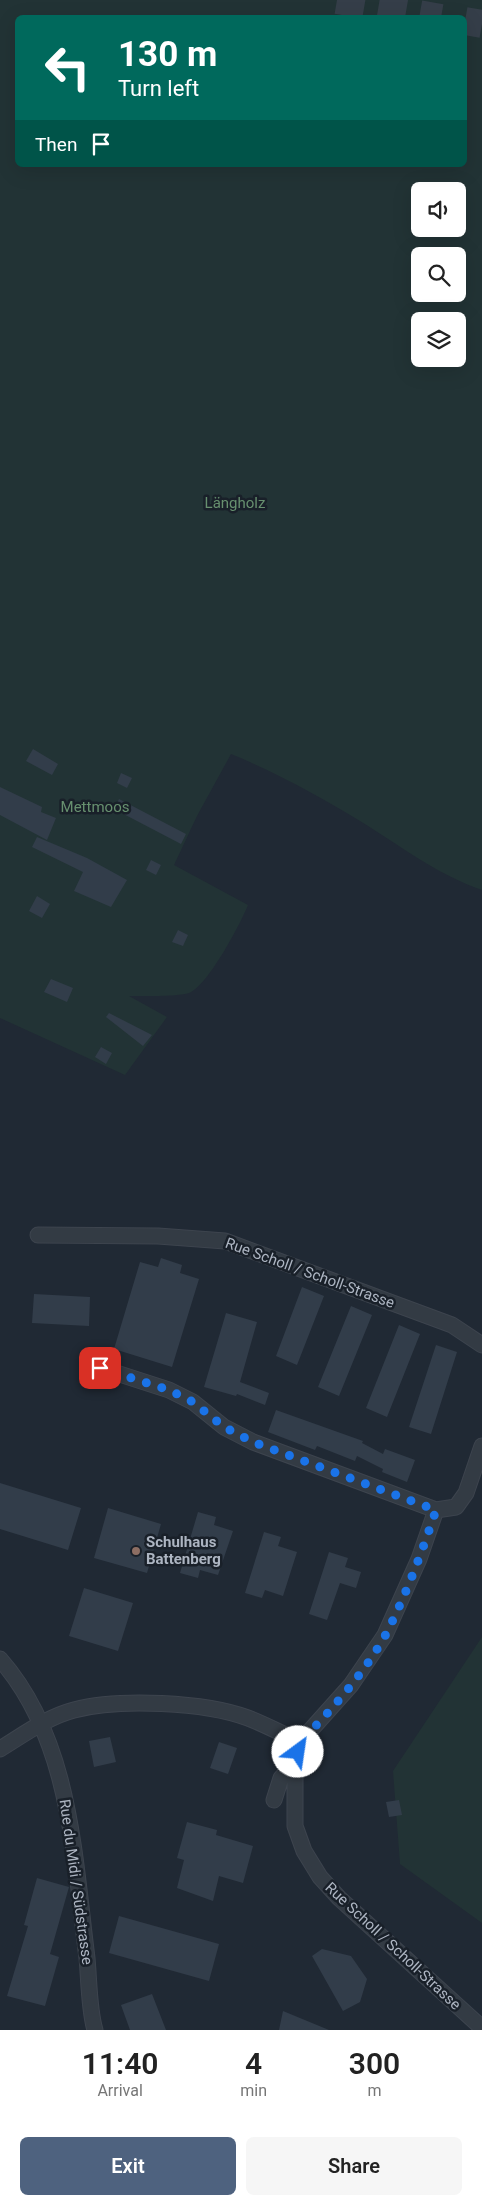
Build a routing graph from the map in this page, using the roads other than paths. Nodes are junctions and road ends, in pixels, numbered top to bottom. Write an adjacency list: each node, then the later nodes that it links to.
1 (38, 1235): 2 (street, Rue Scholl / Scholl-Strasse)
2 (482, 1345)
3 (100, 1368): 5 (street)
4 (482, 1446): 5 (street)
5 (436, 1510): 8 (street, Rue Scholl / Scholl-Strasse)
6 (0, 1659): 7 (street, Rue du Midi / Südstrasse)
7 (42, 1723): 8 (street); 9 (street); 13 (street, Rue du Midi / Südstrasse)
8 (300, 1742): 10 (street, Rue Scholl / Scholl-Strasse)
9 (0, 1749)
10 (295, 1763): 11 (street); 12 (street, Rue Scholl / Scholl-Strasse)
11 (274, 1800)
12 (482, 2028)
13 (95, 2030)

